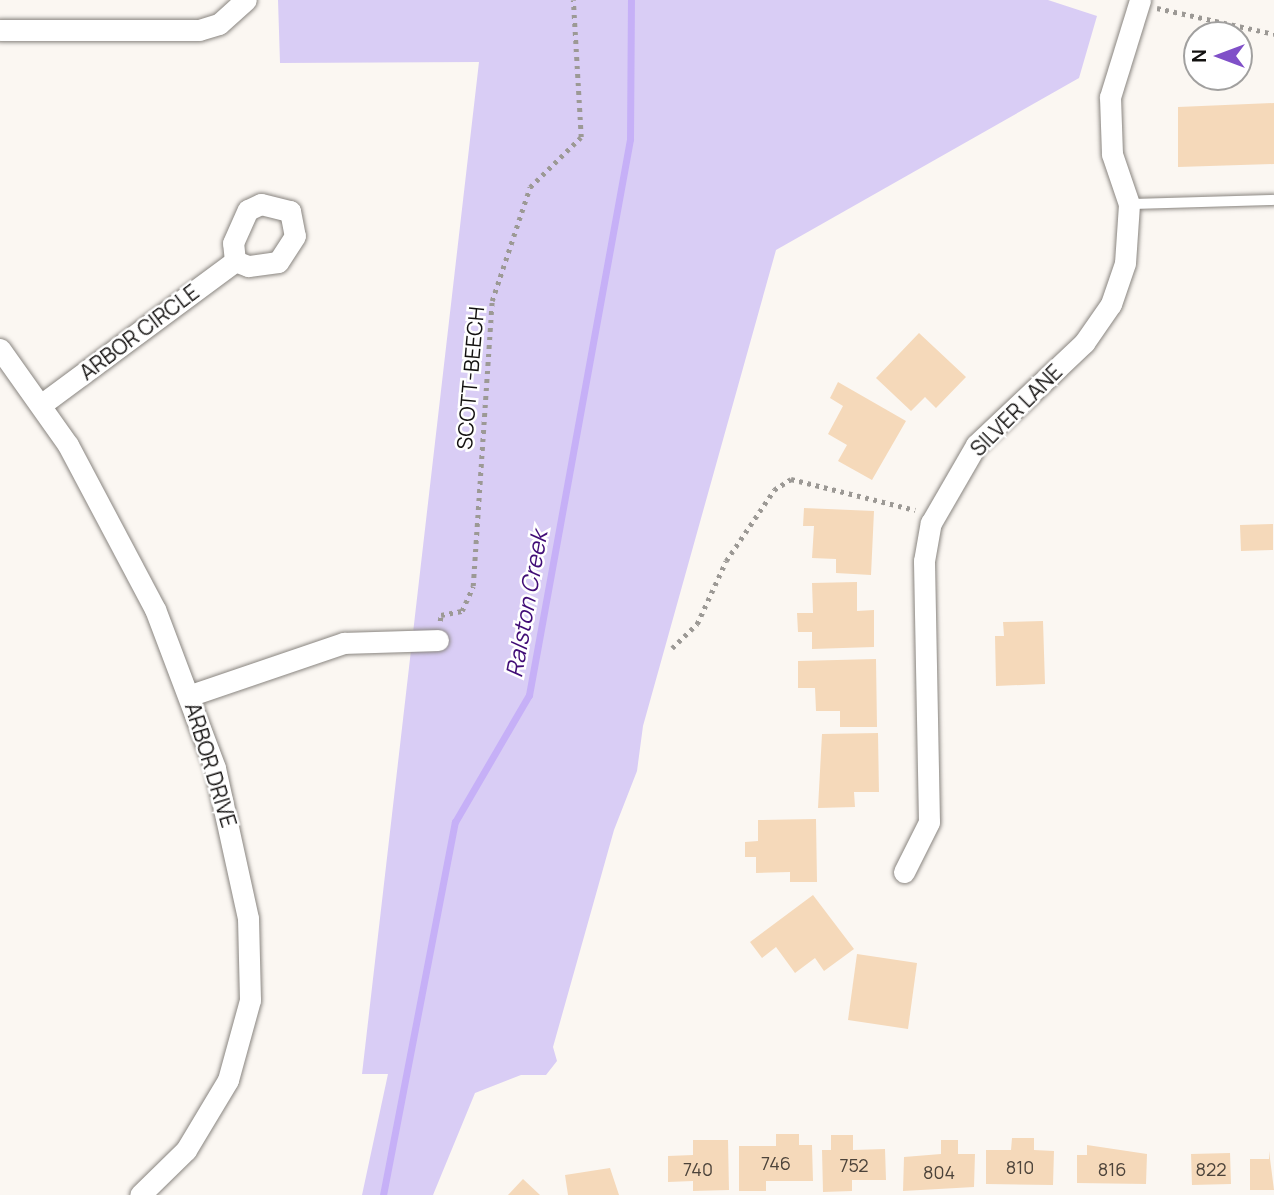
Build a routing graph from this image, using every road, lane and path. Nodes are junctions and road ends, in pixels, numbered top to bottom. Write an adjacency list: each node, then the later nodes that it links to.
1 (246, 0): 4 (street)
2 (573, 0): 12 (path, SCOTT-BEECH)
3 (1139, 2): 5 (path); 7 (street, SILVER LANE)
4 (0, 30)
5 (1274, 34)
6 (1274, 200): 7 (lane)
7 (1129, 204): 11 (street, SILVER LANE)
8 (234, 261): 10 (street, ARBOR CIRCLE)
9 (0, 349): 10 (street, ARBOR DRIVE)
10 (43, 404): 14 (street, ARBOR DRIVE)
11 (934, 516): 13 (path); 15 (street, SILVER LANE)
12 (438, 640): 14 (street)
13 (672, 648)
14 (191, 695): 16 (street, ARBOR DRIVE)
15 (904, 872)
16 (140, 1195)

